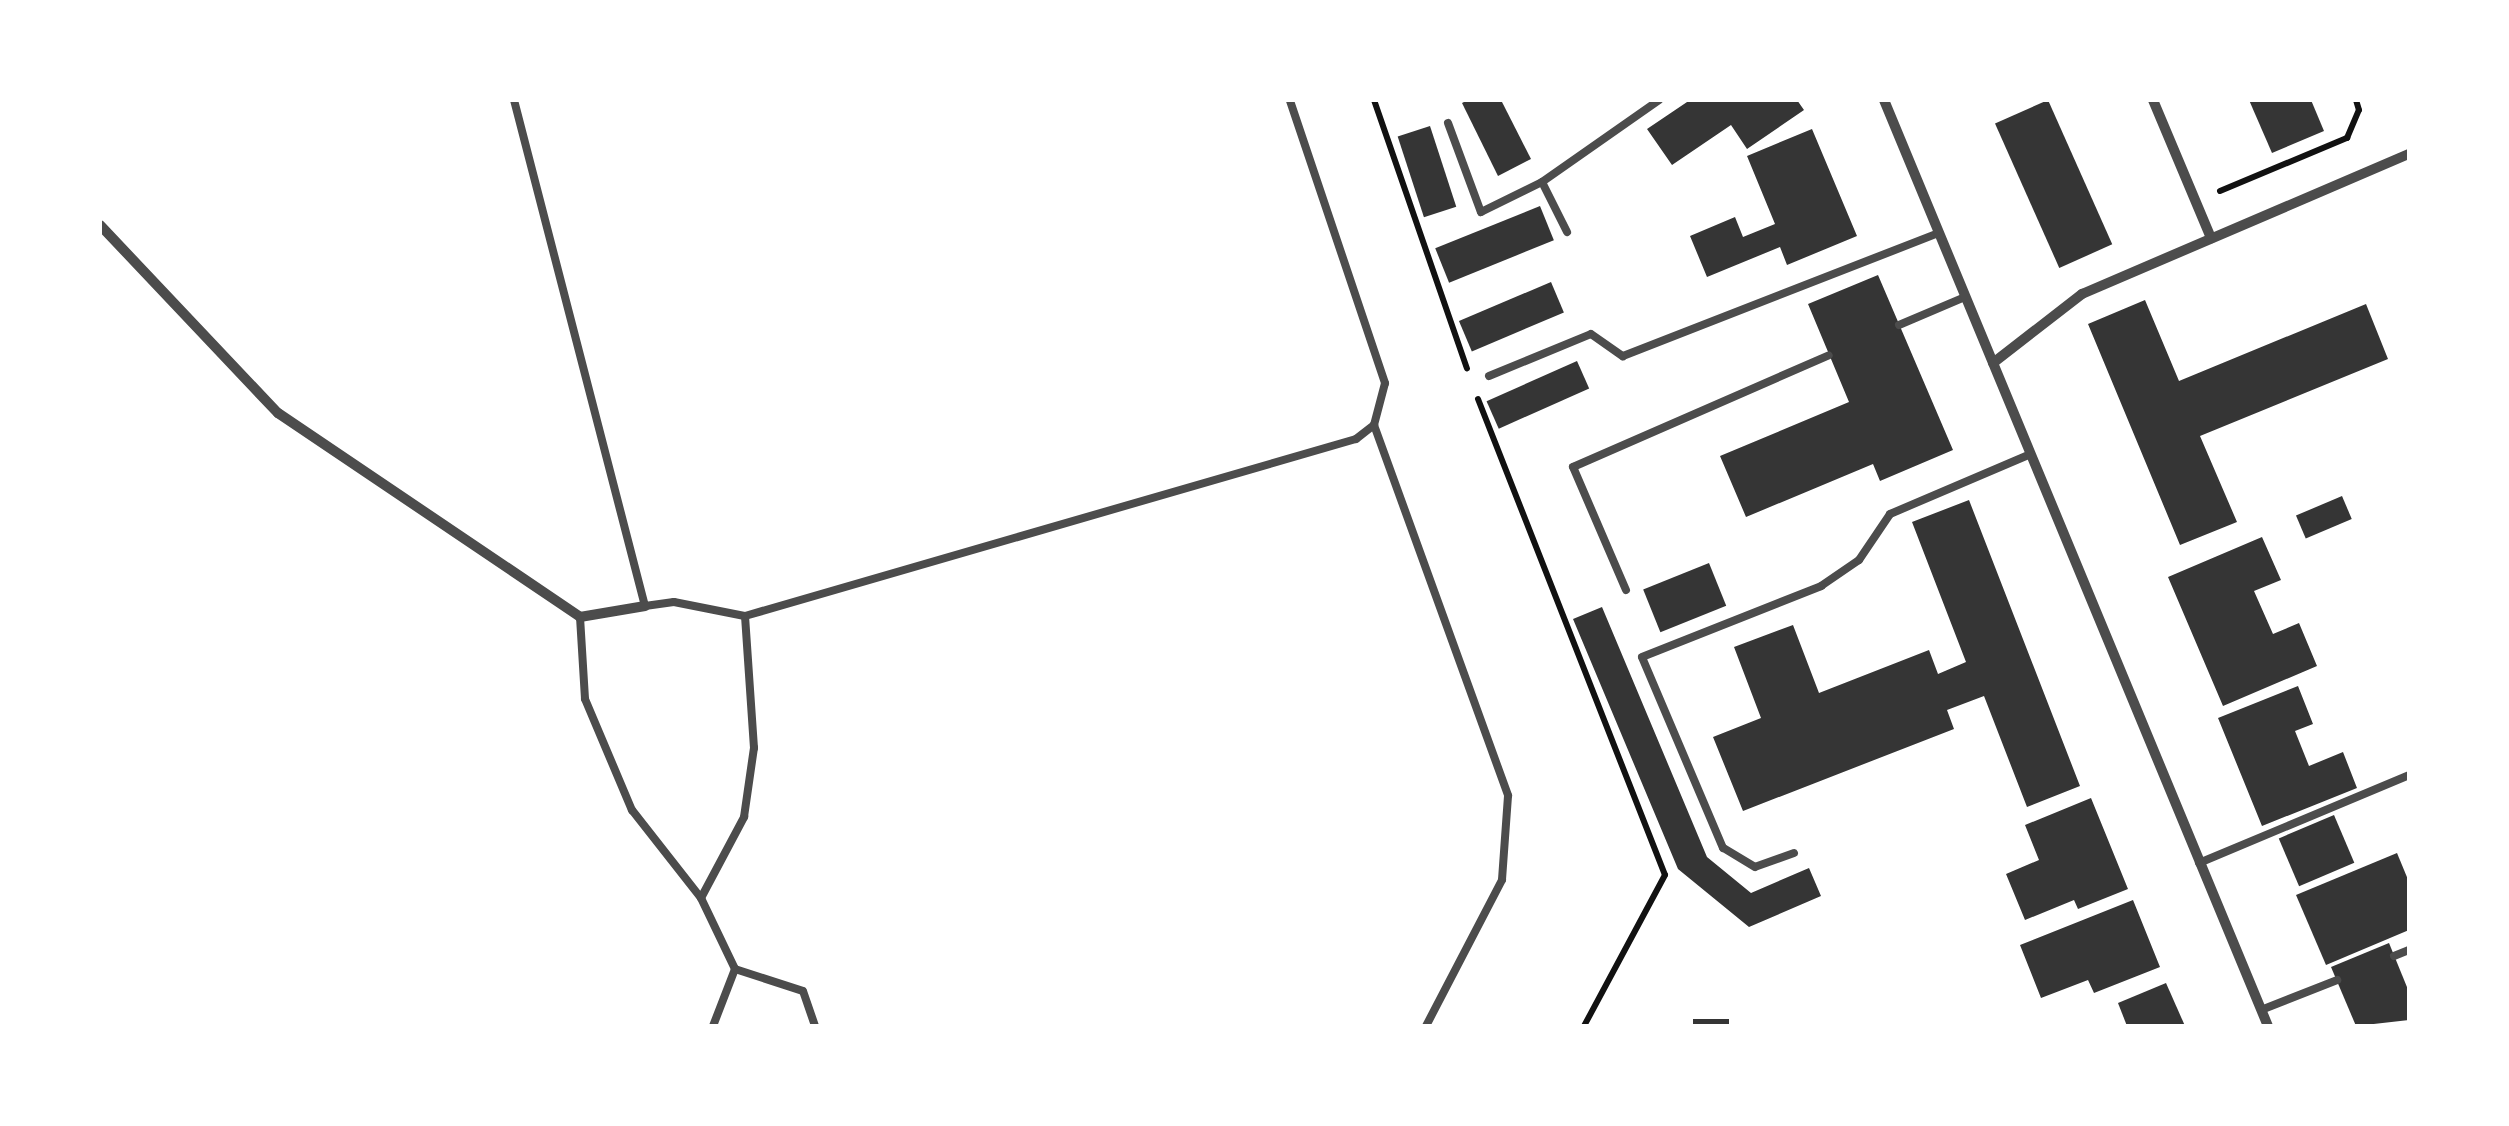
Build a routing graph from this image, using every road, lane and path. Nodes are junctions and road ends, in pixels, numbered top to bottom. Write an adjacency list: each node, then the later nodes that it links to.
1 (514, 100): 24 (lane)
2 (1290, 100): 21 (lane)
3 (1374, 100): 39 (path)
4 (1658, 100): 10 (lane)
5 (1884, 100): 14 (street)
6 (2154, 100): 11 (street)
7 (2356, 100): 11 (path)
8 (1448, 122): 10 (lane)
9 (2409, 154): 15 (street)
10 (1542, 182): 13 (lane)
11 (2197, 201): 15 (street)
12 (100, 225): 26 (street)
13 (1567, 232)
14 (1939, 233): 16 (street); 20 (lane)
15 (2212, 238): 19 (street)
16 (1965, 297): 17 (lane); 19 (street)
17 (1899, 325)
18 (1830, 356): 23 (lane)
19 (1993, 362): 22 (street)
20 (1489, 376)
21 (1374, 425): 25 (lane); 38 (lane)
22 (2031, 454): 28 (lane); 29 (street)
23 (1626, 590)
24 (645, 606): 25 (lane); 26 (street)
25 (745, 616): 30 (lane)
26 (580, 618): 30 (lane)
27 (2409, 775): 29 (lane)
28 (1794, 853)
29 (2199, 863): 35 (street)
30 (701, 898): 33 (lane)
31 (2409, 950): 32 (lane)
32 (2394, 956)
33 (735, 969): 36 (lane); 37 (lane)
34 (2337, 980): 35 (lane)
35 (2261, 1010): 40 (street)
36 (713, 1026)
37 (815, 1026)
38 (1426, 1026)
39 (1584, 1026)
40 (2268, 1026)

